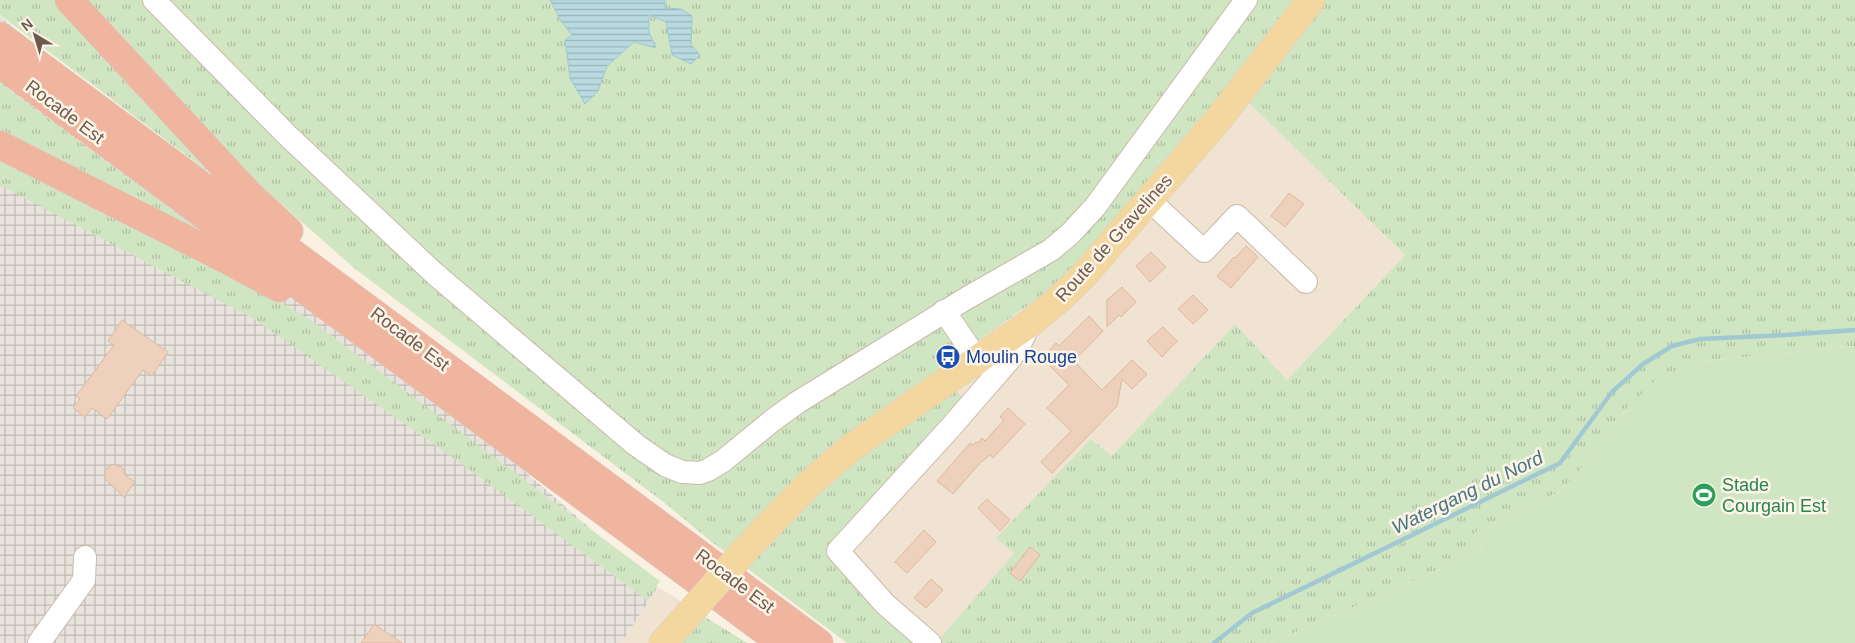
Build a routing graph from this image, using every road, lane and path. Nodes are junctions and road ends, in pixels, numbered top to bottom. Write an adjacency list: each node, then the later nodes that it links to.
1 (69, 0): 10 (highway)
2 (154, 0): 11 (street)
3 (1246, 0): 11 (street)
4 (1311, 0): 8 (main road, Route de Gravelines)
5 (0, 36): 10 (highway, Rocade Est)
6 (0, 64): 14 (highway, Rocade Est)
7 (0, 145): 14 (highway)
8 (1149, 200): 9 (street); 12 (main road, Route de Gravelines)
9 (1306, 282)
10 (334, 283): 19 (highway, Rocade Est)
11 (944, 311): 13 (street)
12 (1030, 323): 13 (main road, Route de Gravelines); 20 (street)
13 (977, 360): 16 (main road, Route de Gravelines, bridge)
14 (419, 374): 18 (highway, Rocade Est)
15 (85, 557): 17 (street)
16 (671, 634)
17 (39, 643)
18 (781, 643)
19 (819, 643)
20 (930, 643)

